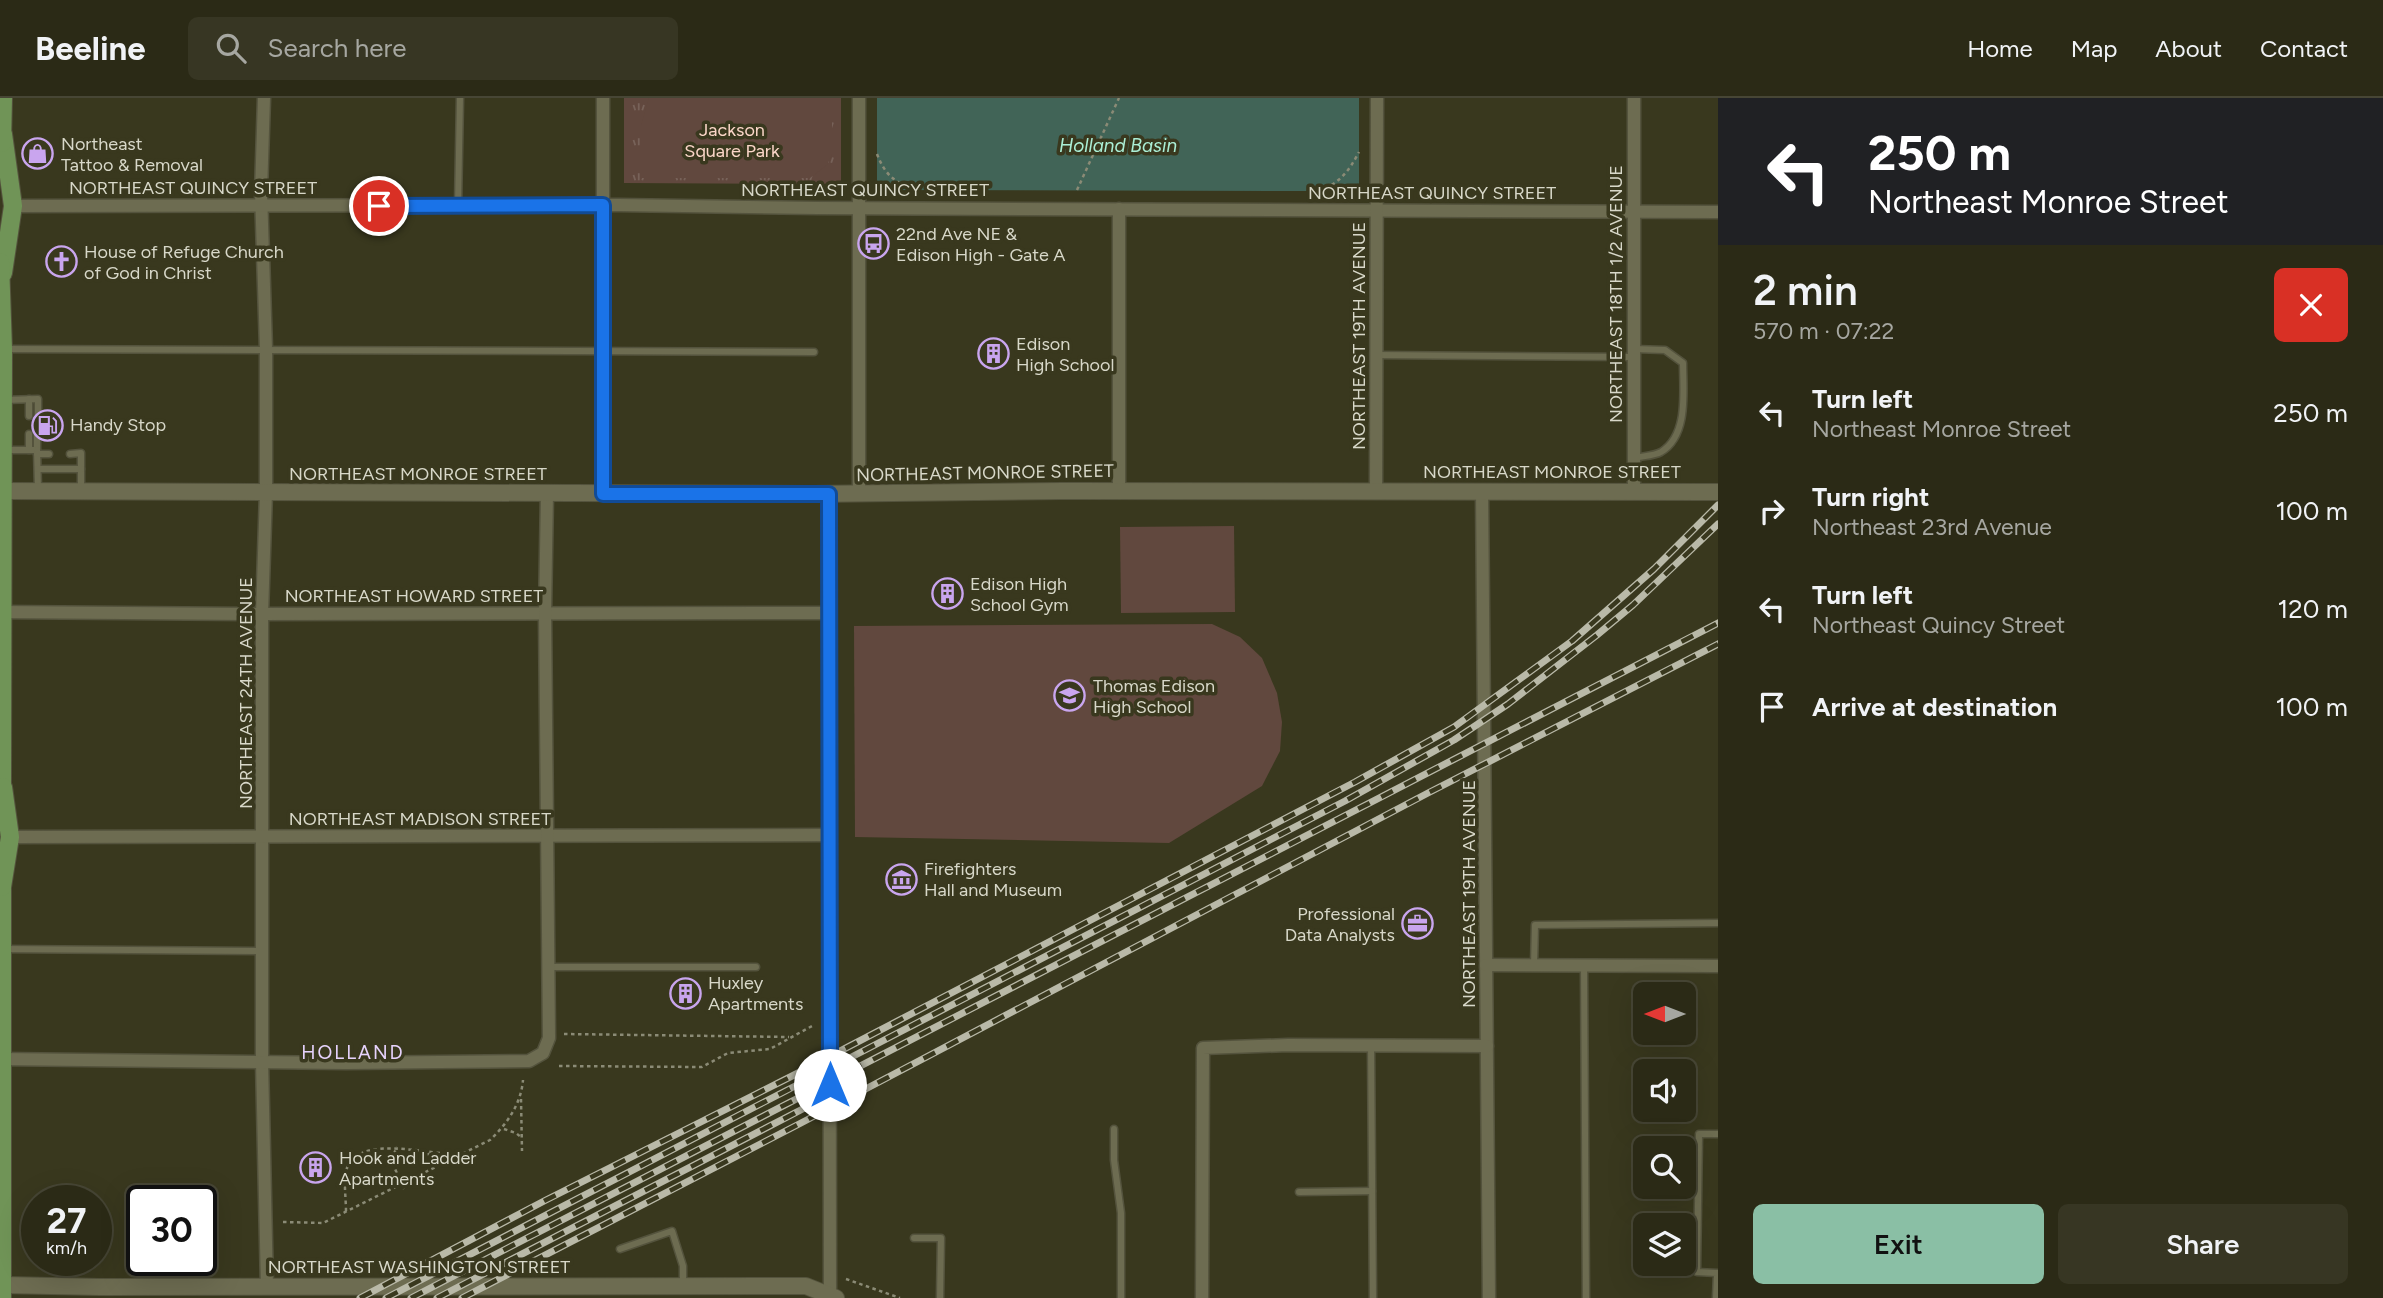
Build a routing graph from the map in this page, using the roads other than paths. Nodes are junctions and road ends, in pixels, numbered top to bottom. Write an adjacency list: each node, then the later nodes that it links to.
1 (3, 98): 8 (main road)
2 (264, 98): 12 (street, NORTHEAST 24TH AVENUE)
3 (460, 98): 13 (lane)
4 (603, 98): 10 (street)
5 (859, 98): 14 (street)
6 (1377, 98): 17 (street, NORTHEAST 19TH AVENUE)
7 (1634, 98): 16 (street, NORTHEAST 18TH 1/2 AVENUE)
8 (3, 134): 9 (main road); 11 (main road)
9 (0, 156)
10 (603, 205): 13 (street, NORTHEAST QUINCY STREET); 14 (street, NORTHEAST QUINCY STREET); 23 (street)
11 (13, 206): 12 (street, NORTHEAST QUINCY STREET); 20 (main road)
12 (261, 206): 13 (street, NORTHEAST QUINCY STREET); 22 (street, NORTHEAST 24TH AVENUE)
13 (458, 206)
14 (859, 208): 15 (street, NORTHEAST QUINCY STREET); 51 (street)
15 (1119, 209): 17 (street, NORTHEAST QUINCY STREET); 42 (street)
16 (1635, 211): 17 (street, NORTHEAST QUINCY STREET); 18 (street, NORTHEAST QUINCY STREET); 25 (street, NORTHEAST 18TH 1/2 AVENUE)
17 (1377, 212): 26 (street, NORTHEAST 19TH AVENUE)
18 (1718, 212)
19 (0, 262): 20 (main road)
20 (2, 283): 21 (main road)
21 (2, 349): 22 (lane); 28 (main road)
22 (266, 349): 23 (lane); 46 (street, NORTHEAST 24TH AVENUE)
23 (603, 350): 24 (lane); 49 (street)
24 (814, 352)
25 (1634, 353): 26 (lane); 36 (street, NORTHEAST 18TH 1/2 AVENUE); 36 (lane)
26 (1376, 355): 43 (street, NORTHEAST 19TH AVENUE)
27 (29, 399): 28 (lane); 29 (lane); 30 (lane)
28 (3, 400): 32 (main road)
29 (29, 416)
30 (38, 416)
31 (33, 434): 33 (lane)
32 (3, 450): 33 (lane); 39 (main road)
33 (35, 451): 34 (lane); 37 (lane)
34 (49, 454)
35 (70, 454): 38 (lane)
36 (1633, 458): 45 (street, NORTHEAST 18TH 1/2 AVENUE)
37 (38, 469): 38 (lane); 40 (lane)
38 (81, 469): 41 (lane)
39 (1, 491): 40 (street, NORTHEAST MONROE STREET); 52 (main road)
40 (38, 491): 41 (street, NORTHEAST MONROE STREET)
41 (81, 491): 46 (street, NORTHEAST MONROE STREET)
42 (1119, 491): 43 (street, NORTHEAST MONROE STREET); 51 (street, NORTHEAST MONROE STREET)
43 (1376, 491): 44 (street, NORTHEAST MONROE STREET)
44 (1482, 491): 45 (street, NORTHEAST MONROE STREET); 67 (street, NORTHEAST 19TH AVENUE)
45 (1633, 491): 47 (street, NORTHEAST MONROE STREET)
46 (266, 492): 48 (street, NORTHEAST MONROE STREET); 55 (street, NORTHEAST 24TH AVENUE)
47 (1718, 492)
48 (547, 493): 49 (street, NORTHEAST MONROE STREET); 54 (street)
49 (603, 494): 50 (street, NORTHEAST MONROE STREET)
50 (829, 494): 51 (street, NORTHEAST MONROE STREET); 53 (street)
51 (859, 494)
52 (2, 612): 55 (street, NORTHEAST HOWARD STREET); 56 (main road)
53 (829, 612): 54 (street, NORTHEAST HOWARD STREET); 58 (street)
54 (545, 613): 55 (street, NORTHEAST HOWARD STREET); 60 (street)
55 (262, 614): 61 (street, NORTHEAST 24TH AVENUE)
56 (1, 681): 57 (main road)
57 (1, 792): 59 (main road)
58 (830, 835): 60 (street, NORTHEAST MADISON STREET); 89 (street)
59 (10, 836): 61 (street, NORTHEAST MADISON STREET); 62 (main road)
60 (548, 836): 61 (street, NORTHEAST MADISON STREET); 70 (street)
61 (262, 837): 65 (street, NORTHEAST 24TH AVENUE)
62 (1, 883): 64 (main road)
63 (1718, 923): 68 (lane)
64 (2, 949): 65 (lane); 74 (main road)
65 (263, 951): 75 (street, NORTHEAST 24TH AVENUE)
66 (1584, 964): 68 (street); 69 (street); 95 (lane)
67 (1486, 965): 68 (street); 73 (street, NORTHEAST 19TH AVENUE)
68 (1534, 965)
69 (1718, 966)
70 (548, 967): 71 (lane); 75 (street)
71 (756, 967)
72 (1371, 1046): 73 (street); 79 (lane); 92 (street)
73 (1487, 1046): 94 (street, NORTHEAST 19TH AVENUE)
74 (2, 1059): 75 (street); 78 (main road)
75 (262, 1062): 85 (street, NORTHEAST 24TH AVENUE)
76 (1114, 1129): 91 (lane)
77 (1718, 1134): 96 (lane)
78 (1, 1190): 82 (main road)
79 (1372, 1191): 80 (lane); 93 (lane)
80 (1299, 1192)
81 (914, 1238): 90 (lane)
82 (1, 1245): 86 (main road)
83 (620, 1249): 84 (lane)
84 (683, 1285): 87 (street, NORTHEAST WASHINGTON STREET); 89 (street, NORTHEAST WASHINGTON STREET)
85 (267, 1287): 87 (street, NORTHEAST WASHINGTON STREET); 88 (street, NORTHEAST WASHINGTON STREET)
86 (2, 1289): 88 (street, NORTHEAST WASHINGTON STREET)
87 (546, 1292)
88 (101, 1293)
89 (832, 1297)
90 (940, 1298)
91 (1121, 1298)
92 (1202, 1298)
93 (1373, 1298)
94 (1489, 1298)
95 (1586, 1298)
96 (1716, 1298)

